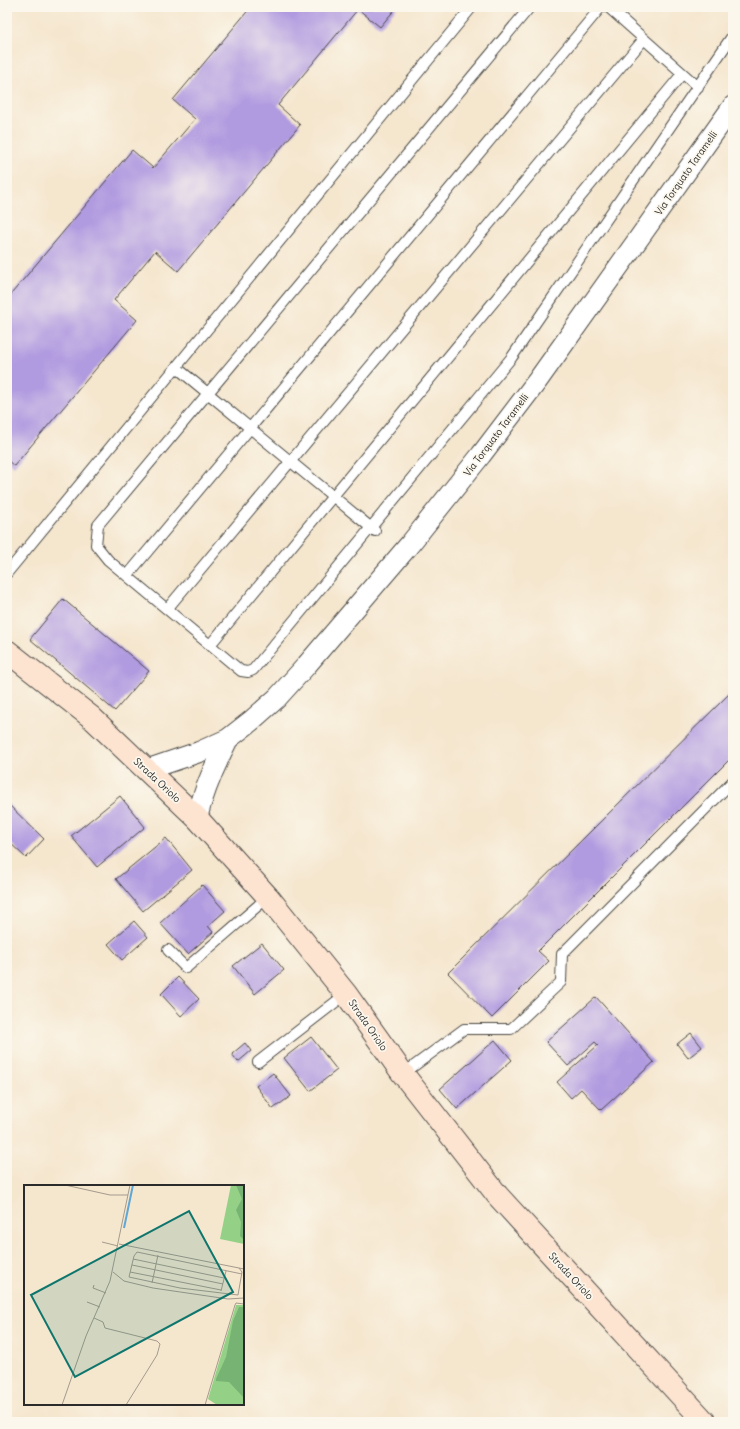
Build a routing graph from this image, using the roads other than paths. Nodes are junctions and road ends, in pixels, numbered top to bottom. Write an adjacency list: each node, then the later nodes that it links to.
1 (472, 7): 10 (lane)
2 (530, 7): 11 (lane)
3 (600, 7): 12 (lane)
4 (608, 7): 6 (lane)
5 (733, 35): 8 (lane)
6 (644, 39): 7 (lane); 13 (lane)
7 (682, 74): 8 (lane); 14 (lane)
8 (698, 87): 15 (lane)
9 (733, 106): 21 (street, Via Torquato Taramelli)
10 (176, 367): 11 (lane); 16 (lane)
11 (208, 393): 12 (lane); 17 (lane)
12 (250, 428): 13 (lane); 17 (lane)
13 (290, 461): 14 (lane); 18 (lane)
14 (333, 496): 15 (lane); 19 (lane)
15 (373, 530): 19 (lane)
16 (7, 573)
17 (127, 576): 18 (lane)
18 (167, 609): 19 (lane)
19 (210, 645)
20 (7, 651): 22 (street, Strada Oriolo)
21 (228, 739): 22 (street, Via Torquato Taramelli); 24 (street, Via Torquato Taramelli)
22 (146, 770): 24 (street, Strada Oriolo)
23 (733, 781): 29 (lane)
24 (197, 818): 25 (street, Strada Oriolo)
25 (268, 897): 26 (lane); 27 (street, Strada Oriolo)
26 (168, 950)
27 (346, 994): 28 (lane); 29 (street, Strada Oriolo)
28 (258, 1062)
29 (403, 1074): 30 (street, Strada Oriolo)
30 (705, 1422)

